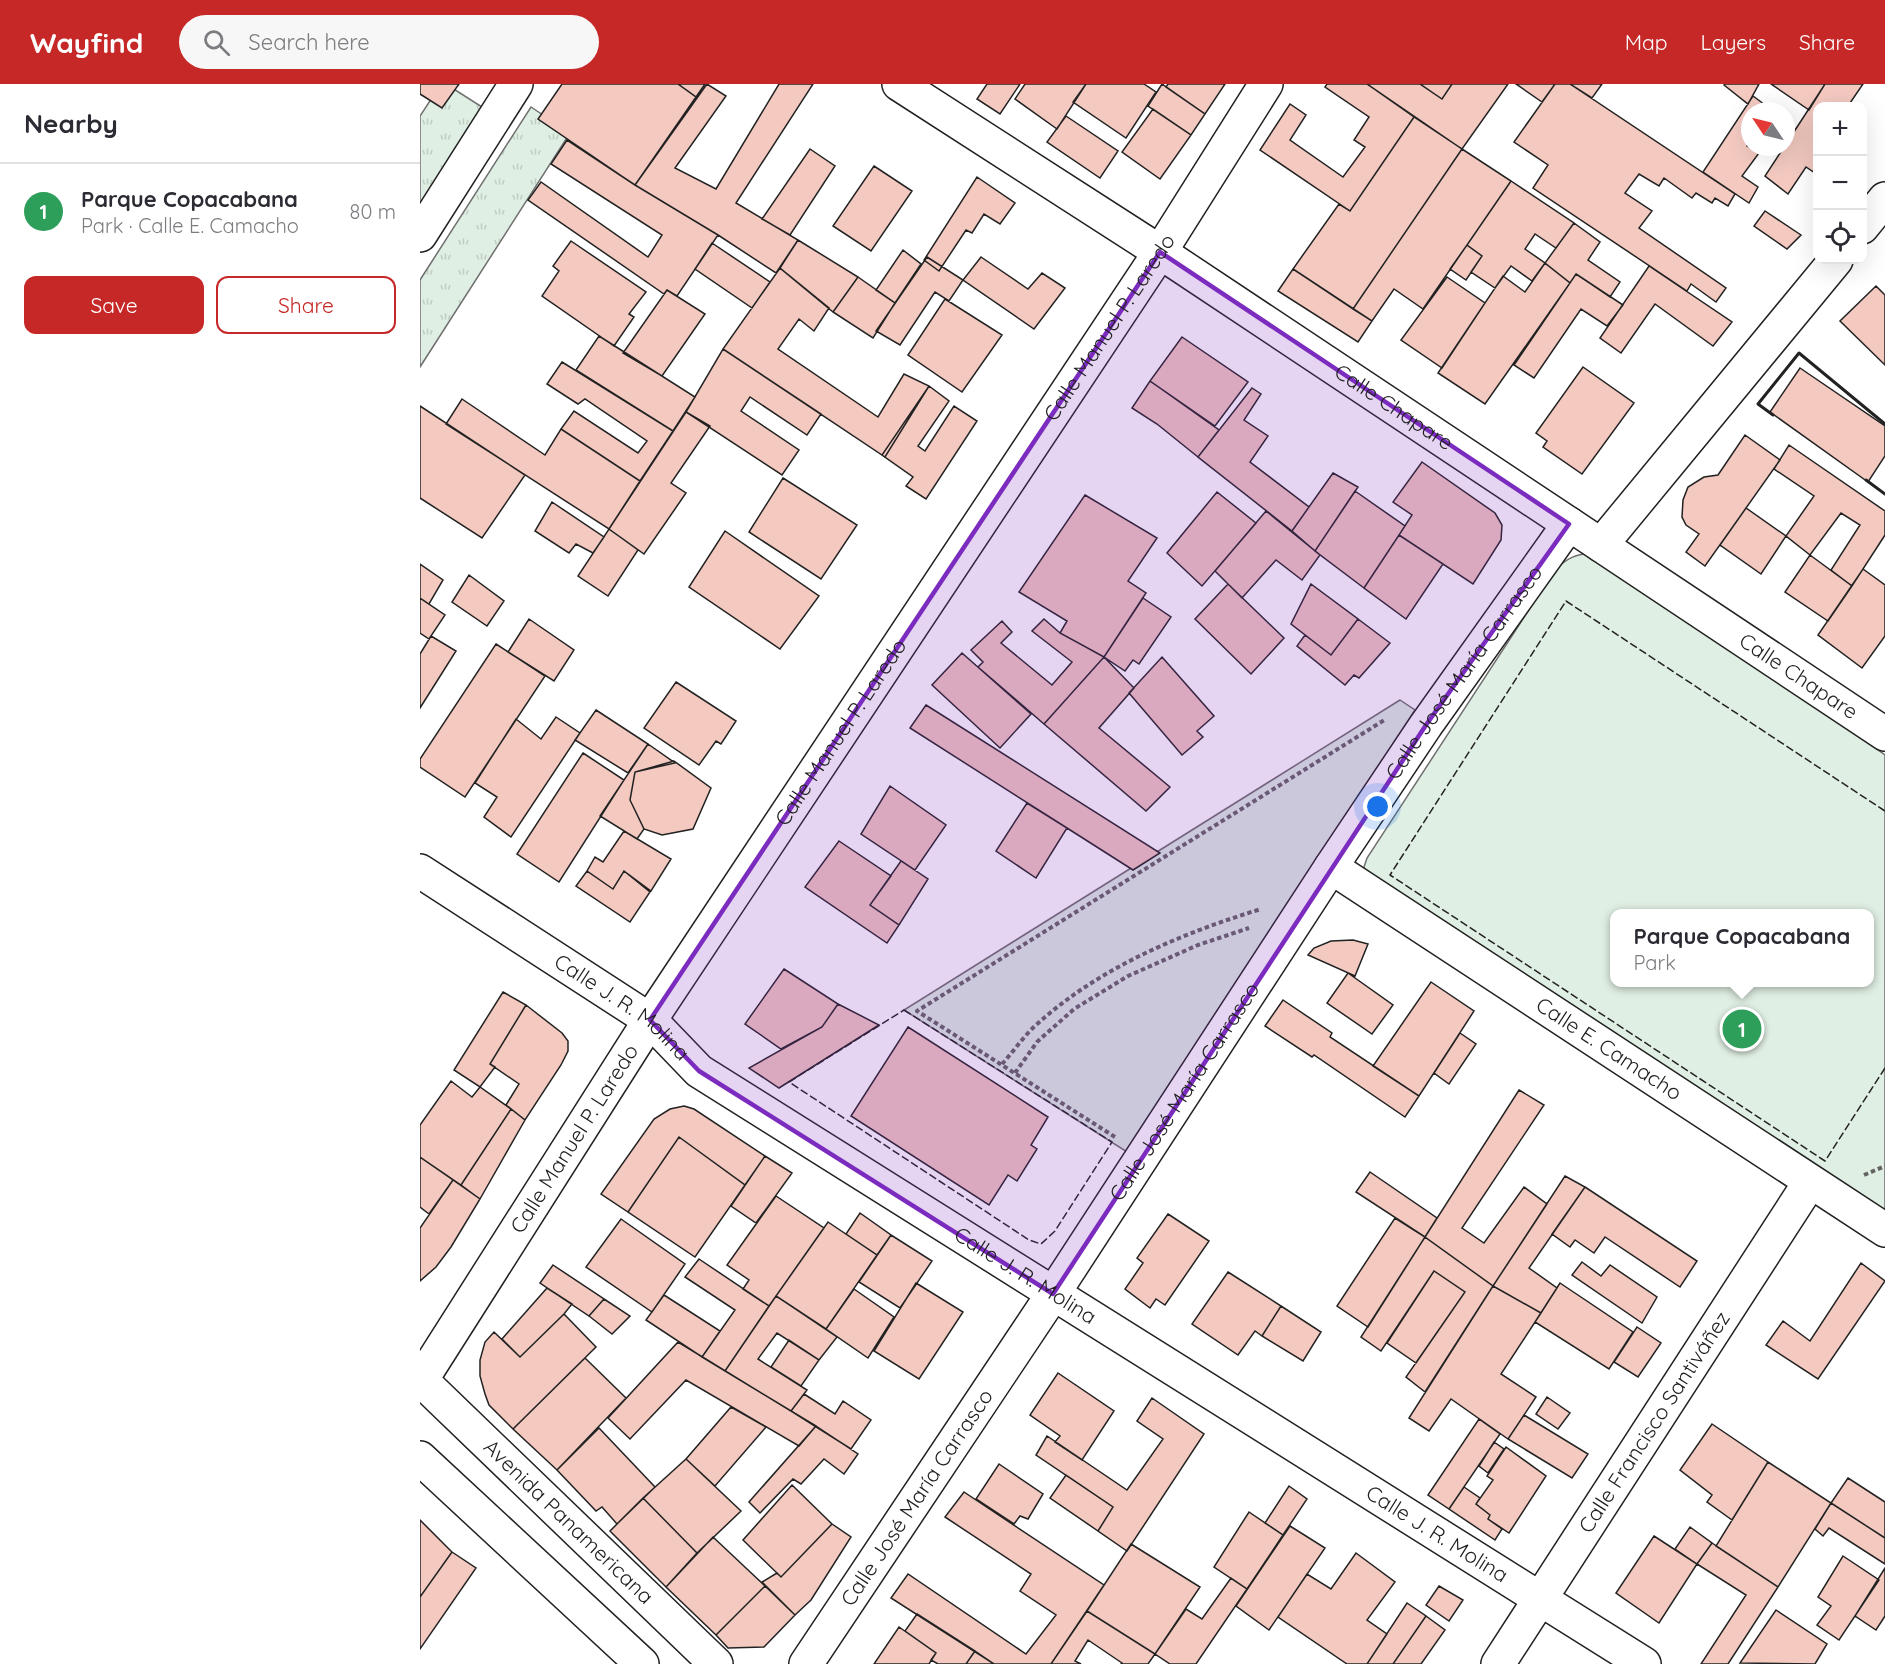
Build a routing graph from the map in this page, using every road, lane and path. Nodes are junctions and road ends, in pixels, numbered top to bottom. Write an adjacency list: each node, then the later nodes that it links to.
1 (516, 84): 6 (street)
2 (899, 84): 7 (street, Calle Chapare)
3 (1266, 84): 7 (street, Calle Manuel P. Laredo)
4 (1885, 199): 5 (street)
5 (1867, 222)
6 (420, 235)
7 (1160, 252): 9 (street, Calle Chapare); 17 (street, Calle Manuel P. Laredo)
8 (1833, 264): 10 (street)
9 (1569, 524): 10 (street, Calle Chapare); 11 (street, Calle José María Carrasco)
10 (1600, 545): 12 (street, Calle Chapare)
11 (1426, 725): 13 (street, Calle José María Carrasco); 18 (path)
12 (1885, 734)
13 (1331, 867): 20 (street, Calle José María Carrasco); 23 (street, Calle E. Camacho)
14 (420, 871): 17 (street, Calle J. R. Molina)
15 (1271, 906): 18 (path)
16 (1252, 927): 19 (path)
17 (650, 1020): 25 (street, Calle J. R. Molina); 26 (street, Calle Manuel P. Laredo)
18 (1002, 1065): 19 (path)
19 (1015, 1073): 20 (path)
20 (1144, 1155): 25 (street, Calle José María Carrasco)
21 (1885, 1166): 22 (path)
22 (1857, 1178)
23 (1810, 1182): 24 (street, Calle E. Camacho); 28 (street, Calle Francisco Santiváñez)
24 (1885, 1230)
25 (1053, 1294): 28 (street, Calle J. R. Molina); 31 (street, Calle José María Carrasco)
26 (421, 1380): 30 (street, Avenida Panamericana)
27 (420, 1458): 29 (street)
28 (1541, 1598): 32 (street, Calle Francisco Santiváñez); 33 (street, Calle J. R. Molina)
29 (642, 1664)
30 (716, 1664)
31 (807, 1664)
32 (1498, 1664)
33 (1644, 1664)

